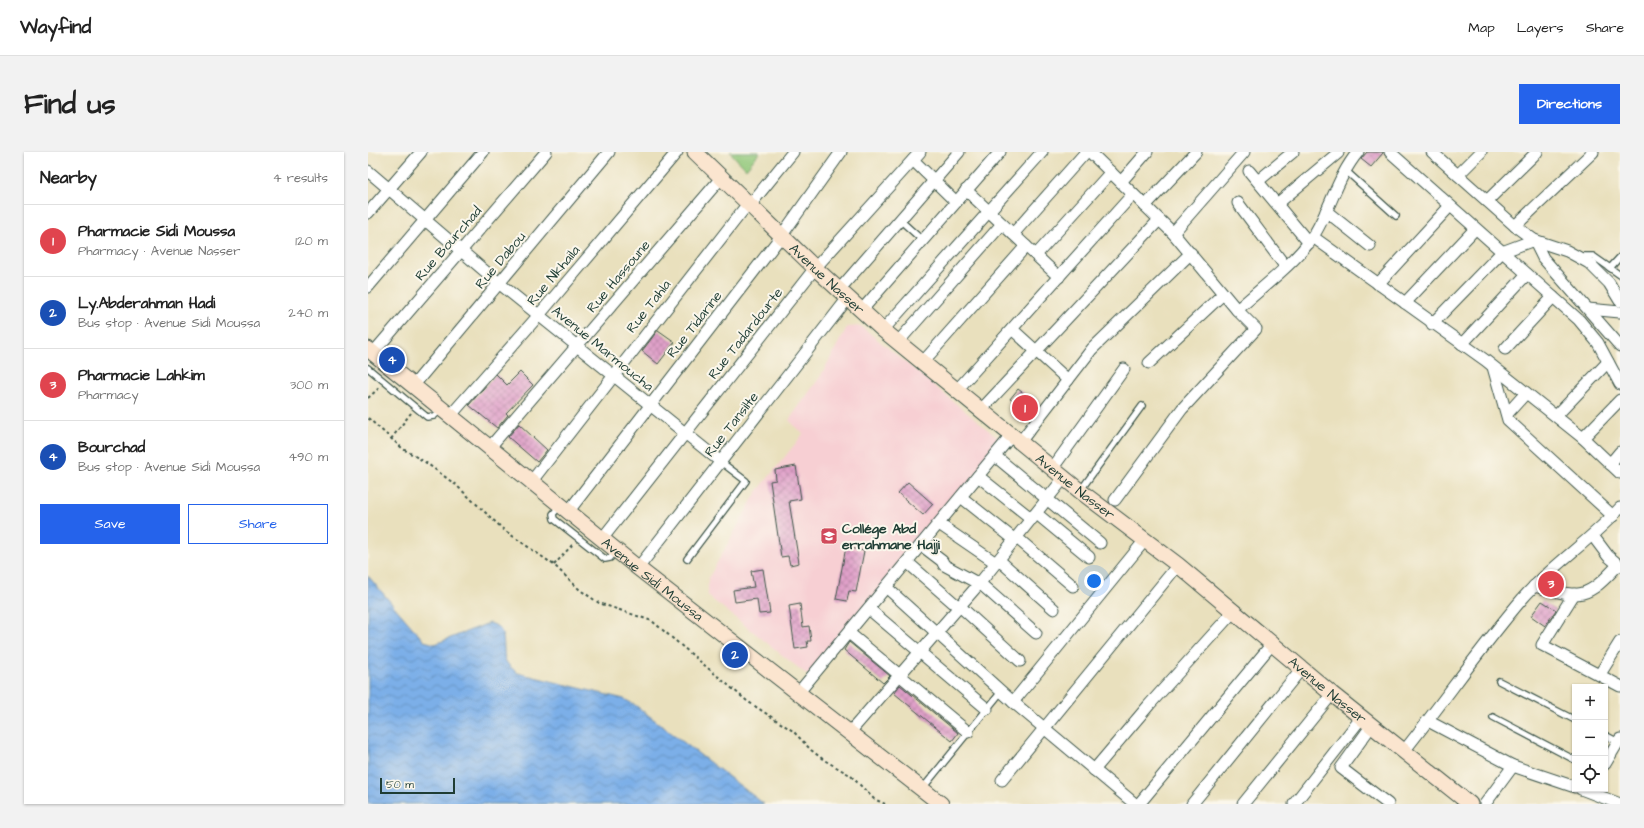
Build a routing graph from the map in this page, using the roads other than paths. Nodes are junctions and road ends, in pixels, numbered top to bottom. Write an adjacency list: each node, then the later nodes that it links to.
1 (421, 152): 35 (street)
2 (482, 152): 49 (street)
3 (546, 152): 63 (street, Rue Bourchad)
4 (609, 152): 75 (street, Rue Dabou)
5 (677, 152): 87 (street, Rue Nkhaila)
6 (695, 152): 31 (street, Avenue Nasser)
7 (793, 152): 42 (street, Rue Tahla)
8 (841, 152): 57 (street, Rue Tidarine)
9 (958, 152): 32 (street, Rue Tansilte)
10 (1000, 152): 36 (street)
11 (1042, 152): 46 (street)
12 (1086, 152): 56 (street)
13 (1148, 152): 34 (street)
14 (1196, 152): 43 (street)
15 (1244, 152): 55 (street)
16 (1293, 152): 33 (street)
17 (1358, 152): 26 (street)
18 (1390, 152): 44 (street)
19 (1432, 152): 30 (street)
20 (1481, 152): 30 (street)
21 (1537, 152): 38 (street)
22 (1593, 152): 53 (street)
23 (1338, 153): 26 (street); 41 (street)
24 (1096, 154): 29 (street)
25 (916, 156): 32 (street); 70 (street, Rue Tadardourte)
26 (1347, 166): 45 (street); 48 (lane)
27 (368, 171): 35 (street, Avenue Marmoucha)
28 (1249, 171): 33 (street)
29 (1111, 172): 34 (street); 66 (street)
30 (1458, 175): 38 (street)
31 (721, 178): 42 (street, Avenue Nasser); 93 (street, Rue Hassoune)
32 (934, 180): 39 (street); 50 (street, Rue Tansilte)
33 (1258, 181): 41 (street)
34 (1121, 182): 37 (street)
35 (389, 189): 47 (street); 49 (street, Avenue Marmoucha)
36 (966, 190): 39 (street); 46 (street)
37 (1133, 194): 43 (street); 74 (street)
38 (1487, 201): 53 (street)
39 (956, 202): 58 (street)
40 (1238, 204): 69 (street)
41 (1277, 204): 59 (street)
42 (750, 205): 57 (street, Avenue Nasser); 104 (street, Rue Tahla)
43 (1146, 206): 51 (street)
44 (1450, 206): 54 (street); 76 (street)
45 (1326, 211): 59 (street); 62 (street)
46 (989, 212): 52 (street); 90 (street)
47 (368, 213)
48 (1396, 216)
49 (424, 220): 63 (street, Avenue Marmoucha); 77 (street)
50 (900, 220): 58 (lane); 78 (street, Rue Tansilte)
51 (1159, 220): 55 (street); 96 (street)
52 (1002, 224): 56 (street); 91 (street)
53 (1515, 226): 60 (street)
54 (1475, 229): 64 (street); 82 (street)
55 (1173, 233): 65 (street)
56 (1013, 234): 61 (street)
57 (782, 235): 70 (street, Avenue Nasser); 111 (street, Rue Tidarine)
58 (922, 240): 85 (street)
59 (1311, 240): 69 (street); 76 (street)
60 (1534, 240): 64 (street); 67 (street); 83 (street)
61 (1026, 246): 66 (street); 99 (street)
62 (1370, 246)
63 (460, 251): 75 (street, Avenue Marmoucha); 97 (street, Rue Bourchad)
64 (1502, 252): 72 (street); 88 (street)
65 (1190, 253): 79 (street); 105 (street)
66 (1036, 255): 74 (street)
67 (1578, 256): 71 (lane); 81 (street)
68 (1620, 257): 71 (lane)
69 (1285, 266): 84 (street)
70 (815, 268): 78 (street, Avenue Nasser); 117 (street, Rue Tadardourte)
71 (1610, 268): 73 (lane)
72 (1527, 274): 80 (street); 92 (street)
73 (1620, 275)
74 (1059, 276): 89 (street)
75 (500, 284): 87 (street, Avenue Marmoucha); 107 (street, Rue Dabou)
76 (1378, 284): 82 (street)
77 (368, 287)
78 (843, 294): 85 (street, Avenue Nasser); 123 (street, Rue Tansilte)
79 (1222, 294): 84 (street); 100 (street)
80 (1553, 297): 95 (street); 98 (street)
81 (1620, 301)
82 (1405, 303): 88 (street)
83 (1588, 309): 86 (street); 94 (street)
84 (1237, 310): 133 (street)
85 (861, 311): 90 (street, Avenue Nasser)
86 (1620, 312)
87 (539, 315): 93 (street, Avenue Marmoucha); 114 (street, Rue Nkhaila)
88 (1432, 324): 92 (street)
89 (1012, 329): 96 (street); 108 (street)
90 (883, 330): 91 (street, Avenue Nasser)
91 (898, 342): 99 (street, Avenue Nasser)
92 (1462, 344): 101 (street)
93 (578, 346): 104 (street, Avenue Marmoucha); 120 (street, Rue Hassoune)
94 (1620, 346)
95 (1505, 349)
96 (1036, 352): 105 (street); 113 (street)
97 (370, 354): 107 (street, Avenue Sidi Moussa)
98 (1608, 362): 106 (street); 116 (street)
99 (922, 363): 108 (street, Avenue Nasser)
100 (1149, 363)
101 (1494, 367): 109 (street); 115 (street)
102 (368, 368): 114 (lane)
103 (1124, 369): 125 (street)
104 (614, 376): 111 (street, Avenue Marmoucha); 129 (street, Rue Tahla)
105 (1068, 380): 119 (street)
106 (1620, 384)
107 (414, 386): 114 (street, Avenue Sidi Moussa)
108 (956, 391): 113 (street, Avenue Nasser)
109 (1526, 393): 115 (street); 116 (street)
110 (1620, 400): 118 (street)
111 (650, 406): 117 (street, Avenue Marmoucha); 134 (street, Rue Tidarine)
112 (1142, 406): 130 (lane)
113 (980, 410): 119 (street, Avenue Nasser)
114 (446, 411): 120 (street, Avenue Sidi Moussa)
115 (1507, 414): 135 (street)
116 (1556, 416): 118 (street)
117 (685, 434): 123 (street, Avenue Marmoucha); 139 (street, Rue Tadardourte)
118 (1583, 438): 124 (street)
119 (1016, 439): 122 (street); 125 (street, Avenue Nasser)
120 (490, 448): 129 (street, Avenue Sidi Moussa)
121 (1620, 452): 124 (street)
122 (995, 456): 127 (street); 132 (street)
123 (721, 462): 146 (lane, Avenue Marmoucha); 151 (street, Rue Tansilte)
124 (1610, 464): 126 (street)
125 (1052, 469): 128 (street, Avenue Nasser)
126 (1620, 473)
127 (978, 476): 131 (street); 136 (street)
128 (1064, 478): 130 (street, Avenue Nasser); 132 (street)
129 (531, 482): 134 (street, Avenue Sidi Moussa)
130 (1080, 491): 133 (street, Avenue Nasser)
131 (961, 497): 137 (street); 140 (street)
132 (1048, 499): 136 (street); 142 (street)
133 (1112, 505): 141 (street, Avenue Nasser)
134 (564, 509): 139 (street, Avenue Sidi Moussa); 144 (lane)
135 (1616, 512): 138 (street)
136 (1035, 516): 140 (street); 145 (street)
137 (939, 524): 143 (street); 148 (street)
138 (1592, 536): 150 (street); 154 (street)
139 (602, 539): 144 (street, Avenue Sidi Moussa)
140 (1016, 539): 148 (street); 153 (street)
141 (1145, 540): 149 (street, Avenue Nasser); 176 (street)
142 (1100, 543)
143 (921, 545): 147 (street); 152 (street)
144 (616, 550): 151 (street, Avenue Sidi Moussa)
145 (1089, 557)
146 (687, 559)
147 (907, 562): 155 (street); 157 (street)
148 (997, 562): 152 (street); 159 (street)
149 (1178, 565): 160 (street, Avenue Nasser); 182 (street)
150 (1619, 566): 156 (street)
151 (638, 568): 173 (street, Avenue Sidi Moussa)
152 (979, 584): 157 (street); 163 (street)
153 (1073, 586)
154 (1534, 586): 156 (street); 181 (street)
155 (886, 587): 158 (street); 161 (street)
156 (1574, 594): 169 (street)
157 (959, 606): 161 (street); 167 (street)
158 (868, 608): 162 (street); 166 (street)
159 (1054, 608)
160 (1234, 611): 165 (street, Avenue Nasser); 191 (street)
161 (936, 632): 166 (street); 174 (street)
162 (849, 633): 170 (street); 173 (street)
163 (1036, 633)
164 (1620, 642): 169 (street)
165 (1272, 644): 168 (street, Avenue Nasser); 199 (street)
166 (920, 651): 170 (street); 177 (street)
167 (1020, 661)
168 (1302, 668): 175 (street, Avenue Nasser); 200 (street)
169 (1600, 674): 172 (street)
170 (901, 675): 183 (street); 184 (street)
171 (1499, 681): 179 (lane)
172 (1620, 686)
173 (799, 692): 183 (street, Avenue Sidi Moussa)
174 (1001, 692): 176 (street); 177 (lane)
175 (1332, 694): 180 (street, Avenue Nasser); 201 (street)
176 (1013, 702): 182 (street)
177 (988, 709): 184 (lane)
178 (1493, 717): 188 (lane)
179 (1572, 718)
180 (1367, 721): 187 (street, Avenue Nasser); 202 (street); 203 (street)
181 (1428, 721): 187 (street); 190 (street)
182 (1044, 728): 191 (street); 192 (street)
183 (850, 732): 194 (street, Avenue Sidi Moussa)
184 (968, 732): 194 (lane)
185 (1608, 737): 186 (lane)
186 (1619, 741): 189 (street)
187 (1404, 751): 196 (street, Avenue Nasser)
188 (1572, 758)
189 (1608, 759)
190 (1513, 766): 193 (street); 204 (street)
191 (1094, 770): 198 (street)
192 (1002, 780)
193 (1572, 786)
194 (922, 790): 197 (street, Avenue Sidi Moussa)
195 (1592, 792): 205 (street)
196 (1464, 802)
197 (941, 804)
198 (1135, 804)
199 (1139, 804)
200 (1192, 804)
201 (1243, 804)
202 (1294, 804)
203 (1388, 804)
204 (1485, 804)
205 (1620, 804)

